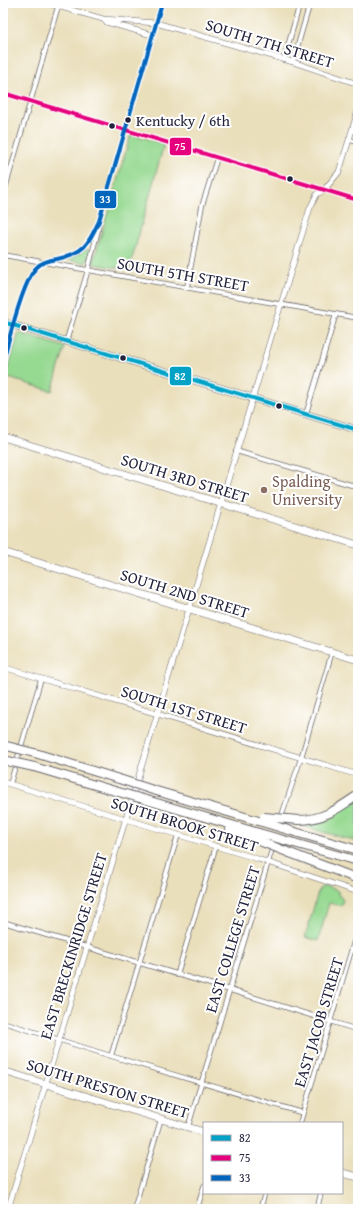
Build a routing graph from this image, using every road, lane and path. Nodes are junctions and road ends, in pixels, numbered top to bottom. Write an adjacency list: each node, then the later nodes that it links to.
1 (47, 3): 5 (street, SOUTH 7TH STREET)
2 (162, 3): 7 (street)
3 (300, 3): 9 (street)
4 (310, 3): 10 (street)
5 (58, 5): 6 (street, SOUTH 7TH STREET); 13 (street)
6 (103, 19): 7 (street, SOUTH 7TH STREET); 8 (street, SOUTH 7TH STREET)
7 (156, 23): 8 (street); 9 (street, SOUTH 7TH STREET)
8 (152, 35): 15 (street)
9 (284, 60): 10 (street, SOUTH 7TH STREET)
10 (293, 62): 11 (street, SOUTH 7TH STREET)
11 (358, 84)
12 (3, 92): 13 (street)
13 (30, 101): 15 (street); 20 (street)
14 (358, 111): 16 (street, EAST BRECKINRIDGE STREET)
15 (125, 129): 18 (street); 22 (street)
16 (350, 140): 17 (street); 19 (street, EAST BRECKINRIDGE STREET)
17 (358, 142)
18 (217, 158): 19 (street); 26 (street)
19 (324, 190): 21 (street); 27 (street, EAST BRECKINRIDGE STREET)
20 (3, 196)
21 (358, 200)
22 (99, 221): 24 (street); 25 (street)
23 (3, 255): 24 (street, SOUTH 5TH STREET)
24 (45, 263): 25 (street, SOUTH 5TH STREET); 31 (street)
25 (88, 270): 26 (street, SOUTH 5TH STREET); 32 (street)
26 (187, 287): 27 (street, SOUTH 5TH STREET)
27 (281, 304): 28 (street, SOUTH 5TH STREET); 34 (street, EAST BRECKINRIDGE STREET)
28 (336, 314): 29 (street, SOUTH 5TH STREET); 35 (street)
29 (358, 318)
30 (3, 322): 31 (main road)
31 (14, 326): 32 (main road); 33 (street)
32 (66, 342): 34 (main road)
33 (3, 361)
34 (252, 398): 35 (main road); 38 (street, EAST BRECKINRIDGE STREET)
35 (306, 414): 36 (main road)
36 (358, 430)
37 (3, 437): 40 (main road, SOUTH 3RD STREET)
38 (236, 451): 39 (street); 40 (street, EAST BRECKINRIDGE STREET)
39 (358, 487)
40 (220, 503): 41 (main road, SOUTH 3RD STREET); 43 (street, EAST BRECKINRIDGE STREET)
41 (358, 545)
42 (3, 552): 43 (main road, SOUTH 2ND STREET)
43 (189, 609): 44 (main road, SOUTH 2ND STREET); 48 (street, EAST BRECKINRIDGE STREET)
44 (332, 652): 45 (main road, SOUTH 2ND STREET); 50 (street, EAST COLLEGE STREET)
45 (358, 660)
46 (3, 668): 47 (street, SOUTH 1ST STREET)
47 (41, 679): 48 (street, SOUTH 1ST STREET); 54 (street)
48 (157, 714): 50 (street, SOUTH 1ST STREET); 56 (street, EAST BRECKINRIDGE STREET)
49 (3, 745): 57 (highway, bridge)
50 (301, 758): 52 (street, SOUTH 1ST STREET); 63 (street, EAST COLLEGE STREET)
51 (3, 760): 59 (highway, bridge)
52 (358, 775)
53 (3, 782): 54 (street, SOUTH BROOK STREET)
54 (10, 784): 56 (street, SOUTH BROOK STREET)
55 (358, 795): 57 (highway, bridge)
56 (125, 819): 58 (street, SOUTH BROOK STREET); 68 (street, EAST BRECKINRIDGE STREET)
57 (263, 820): 61 (highway, bridge)
58 (178, 835): 60 (street, SOUTH BROOK STREET); 69 (street)
59 (258, 836): 62 (highway, bridge); 64 (highway, bridge)
60 (216, 846): 63 (street, SOUTH BROOK STREET); 70 (street)
61 (358, 850)
62 (358, 861)
63 (267, 862): 65 (street, SOUTH BROOK STREET); 71 (street, EAST COLLEGE STREET)
64 (358, 879)
65 (358, 892)
66 (3, 922): 68 (street)
67 (358, 928): 73 (street, EAST JACOB STREET)
68 (86, 948): 69 (street); 75 (street, EAST BRECKINRIDGE STREET)
69 (139, 964): 70 (street); 76 (street)
70 (177, 975): 71 (street)
71 (230, 990): 73 (street); 78 (street, EAST COLLEGE STREET)
72 (3, 1022): 75 (street)
73 (330, 1022): 74 (street); 80 (street, EAST JACOB STREET)
74 (358, 1030)
75 (59, 1039): 76 (street); 79 (street, EAST BRECKINRIDGE STREET)
76 (111, 1056): 78 (street)
77 (3, 1071): 79 (main road, SOUTH PRESTON STREET)
78 (202, 1082): 80 (street); 83 (street, EAST COLLEGE STREET)
79 (45, 1084): 81 (main road, SOUTH PRESTON STREET); 90 (street, EAST BRECKINRIDGE STREET)
80 (303, 1113): 82 (street, EAST JACOB STREET)
81 (161, 1119): 83 (main road, SOUTH PRESTON STREET); 92 (street)
82 (300, 1122)
83 (188, 1127): 84 (main road, SOUTH PRESTON STREET)
84 (203, 1132)
85 (343, 1173): 86 (main road)
86 (358, 1178)
87 (203, 1189): 93 (street)
88 (265, 1194): 94 (street)
89 (321, 1194): 95 (street)
90 (7, 1207): 91 (main road)
91 (16, 1209)
92 (134, 1209)
93 (197, 1209)
94 (260, 1209)
95 (317, 1209)

